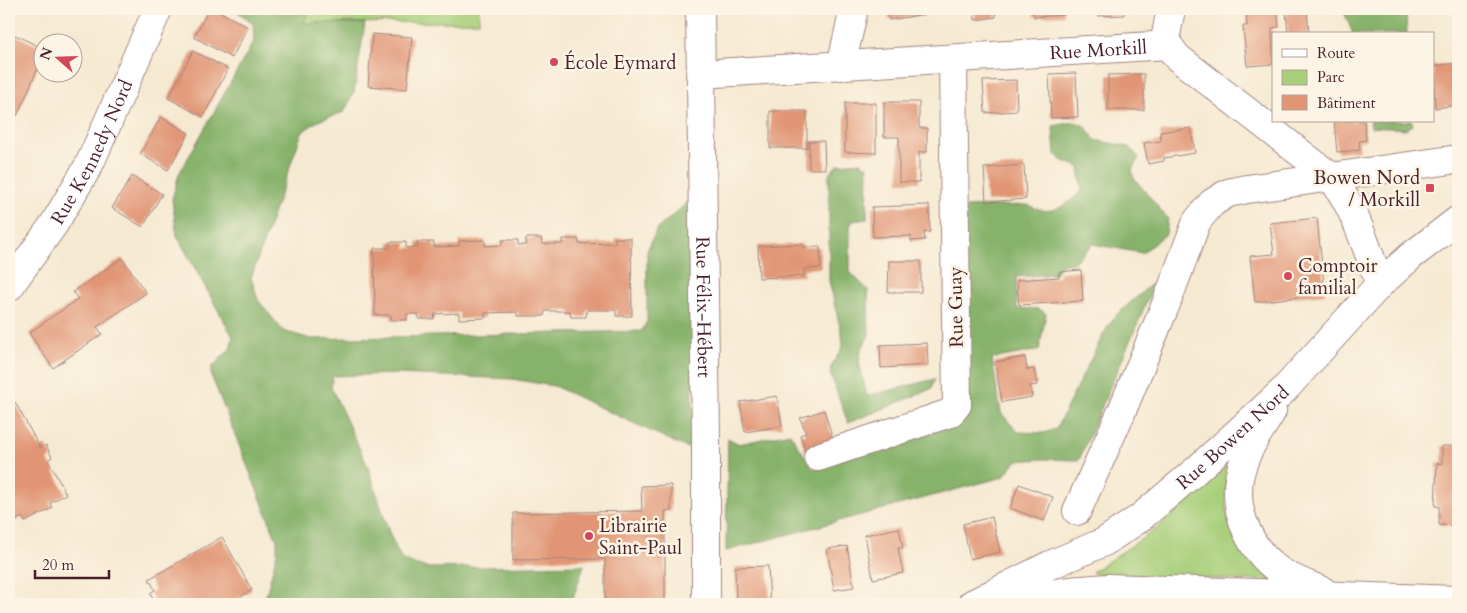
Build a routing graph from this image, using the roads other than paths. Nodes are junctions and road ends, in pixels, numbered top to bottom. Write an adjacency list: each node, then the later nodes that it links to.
1 (158, 9): 13 (street, Rue Kennedy Nord)
2 (700, 9): 8 (street, Rue Félix-Hébert)
3 (854, 9): 7 (street)
4 (1171, 9): 5 (street)
5 (1168, 45): 6 (street, Rue Morkill); 10 (street, Rue Morkill)
6 (953, 59): 7 (street, Rue Morkill); 15 (street, Rue Guay)
7 (841, 66): 8 (street, Rue Morkill)
8 (700, 74): 19 (street, Rue Félix-Hébert)
9 (1458, 159): 10 (street)
10 (1330, 176): 12 (street, Rue Morkill); 16 (street)
11 (1458, 220): 12 (street, Rue Bowen Nord)
12 (1380, 284): 14 (street, Rue Bowen Nord)
13 (9, 287)
14 (1284, 390): 17 (street); 20 (street, Rue Bowen Nord)
15 (818, 457)
16 (1077, 511)
17 (1339, 597): 18 (street); 21 (street)
18 (1458, 600)
19 (706, 604)
20 (972, 604)
21 (981, 604)

